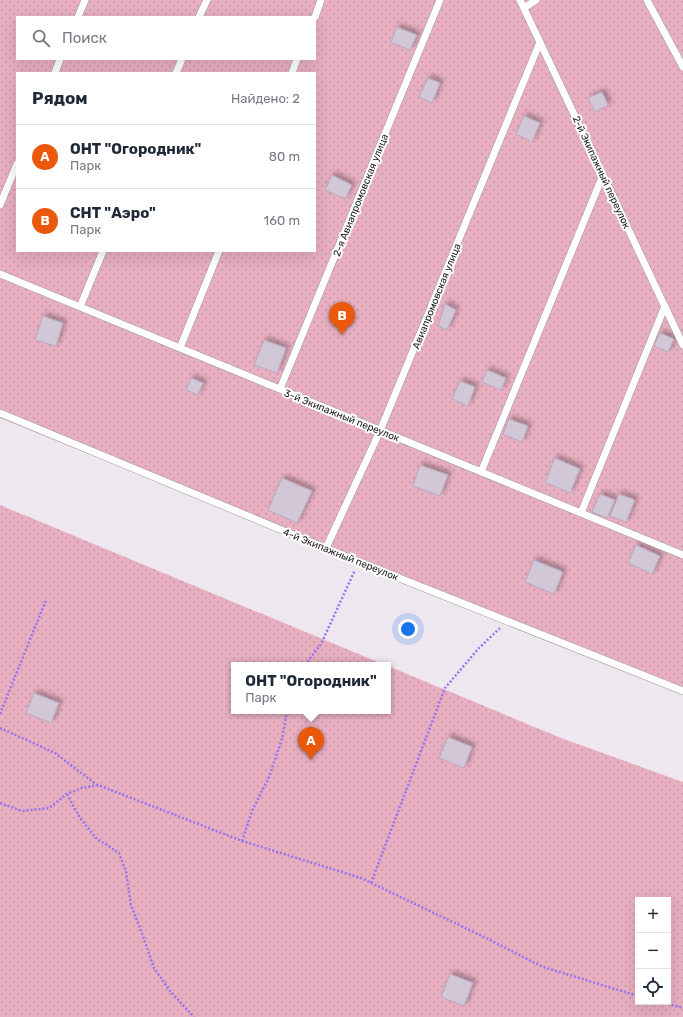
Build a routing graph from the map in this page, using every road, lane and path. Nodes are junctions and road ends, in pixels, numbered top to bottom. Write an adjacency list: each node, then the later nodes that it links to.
1 (85, 0): 9 (lane)
2 (206, 0): 10 (lane)
3 (322, 0): 11 (lane)
4 (440, 0): 30 (lane, 2-я Авиапромовская улица)
5 (520, 0): 8 (lane, 2-й Экипажный переулок)
6 (536, 0): 8 (lane)
7 (647, 0): 16 (lane)
8 (524, 8): 12 (lane, 2-й Экипажный переулок)
9 (78, 16)
10 (200, 16)
11 (315, 16)
12 (540, 42): 21 (lane, 2-й Экипажный переулок); 32 (lane, Авиапромовская улица)
13 (60, 60): 17 (lane)
14 (182, 60): 18 (lane)
15 (297, 60): 19 (lane)
16 (683, 67)
17 (55, 72)
18 (176, 72)
19 (292, 72)
20 (16, 166): 22 (lane)
21 (603, 176): 26 (lane, 2-й Экипажный переулок); 33 (lane)
22 (0, 205)
23 (103, 252): 27 (lane)
24 (219, 252): 29 (lane)
25 (0, 274): 27 (lane, 3-й Экипажный переулок)
26 (664, 306): 28 (lane, 2-й Экипажный переулок); 34 (lane)
27 (80, 307): 29 (lane, 3-й Экипажный переулок)
28 (683, 345)
29 (180, 348): 30 (lane, 3-й Экипажный переулок)
30 (280, 389): 32 (lane, 3-й Экипажный переулок)
31 (0, 413): 35 (lane, 4-й Экипажный переулок)
32 (380, 431): 33 (lane, 3-й Экипажный переулок); 35 (lane, Авиапромовская улица)
33 (481, 472): 34 (lane, 3-й Экипажный переулок)
34 (581, 513): 36 (lane, 3-й Экипажный переулок)
35 (326, 548): 37 (lane, 4-й Экипажный переулок)
36 (683, 555)
37 (359, 562): 39 (lane, 4-й Экипажный переулок); 40 (path)
38 (46, 600): 42 (path)
39 (508, 621): 41 (lane, 4-й Экипажный переулок); 49 (path)
40 (307, 662)
41 (683, 691)
42 (0, 714)
43 (286, 714): 48 (path)
44 (0, 728): 45 (path)
45 (98, 785): 46 (path); 48 (path)
46 (67, 794): 47 (path); 53 (path)
47 (0, 803)
48 (242, 841): 49 (path)
49 (371, 883): 50 (path)
50 (635, 995)
51 (671, 1005): 52 (path)
52 (683, 1008)
53 (194, 1017)

